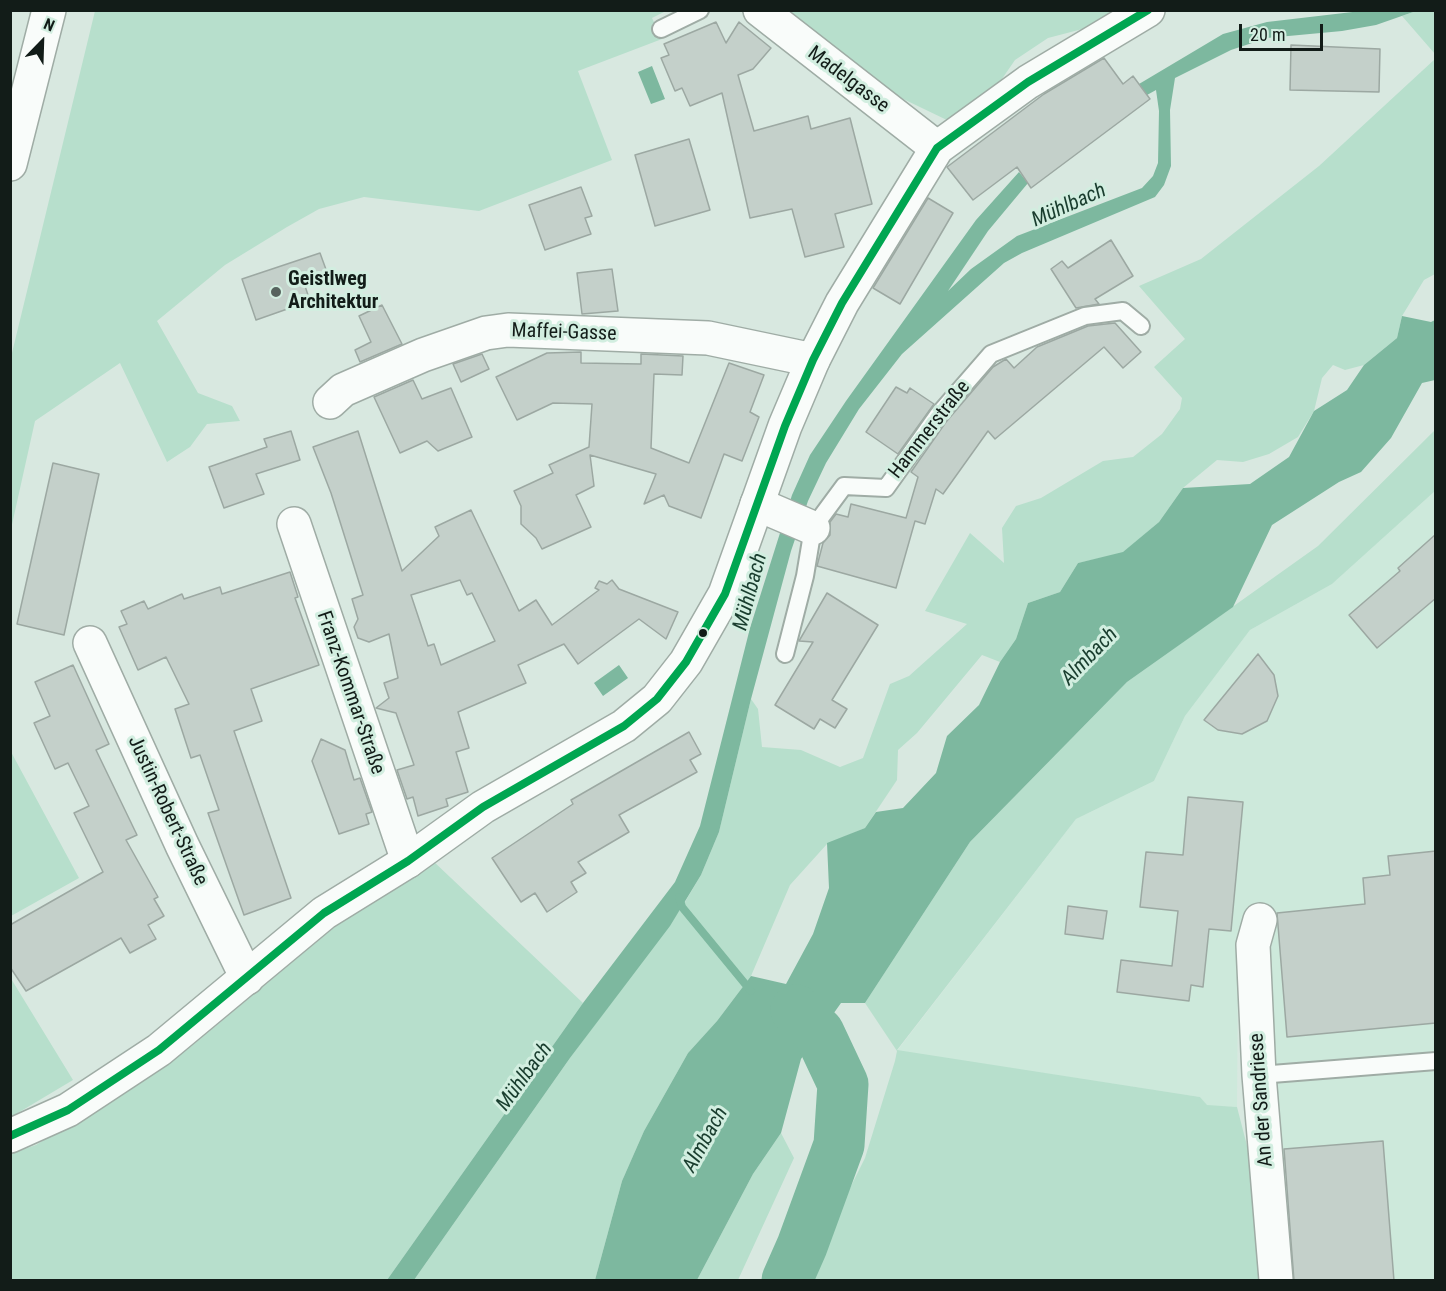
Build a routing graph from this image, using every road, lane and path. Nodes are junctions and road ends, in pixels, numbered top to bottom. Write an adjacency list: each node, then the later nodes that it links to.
1 (50, 10): 7 (main road)
2 (700, 10): 5 (lane)
3 (760, 10): 6 (main road, Madelgasse)
4 (1148, 10): 6 (main road)
5 (661, 28)
6 (937, 148): 9 (main road)
7 (10, 165)
8 (1141, 326): 13 (lane, Hammerstraße)
9 (813, 360): 10 (main road, Maffei-Gasse); 11 (main road)
10 (330, 402)
11 (764, 507): 13 (main road); 16 (main road)
12 (294, 524): 16 (main road, Franz-Kommar-Straße)
13 (808, 525): 15 (lane, Hammerstraße)
14 (90, 643): 18 (main road, Justin-Robert-Straße)
15 (786, 654)
16 (408, 861): 18 (main road)
17 (1260, 920): 20 (main road, An der Sandriese)
18 (246, 978): 21 (main road)
19 (1436, 1061): 20 (lane)
20 (1259, 1075): 22 (main road, An der Sandriese)
21 (10, 1136)
22 (1276, 1281)

